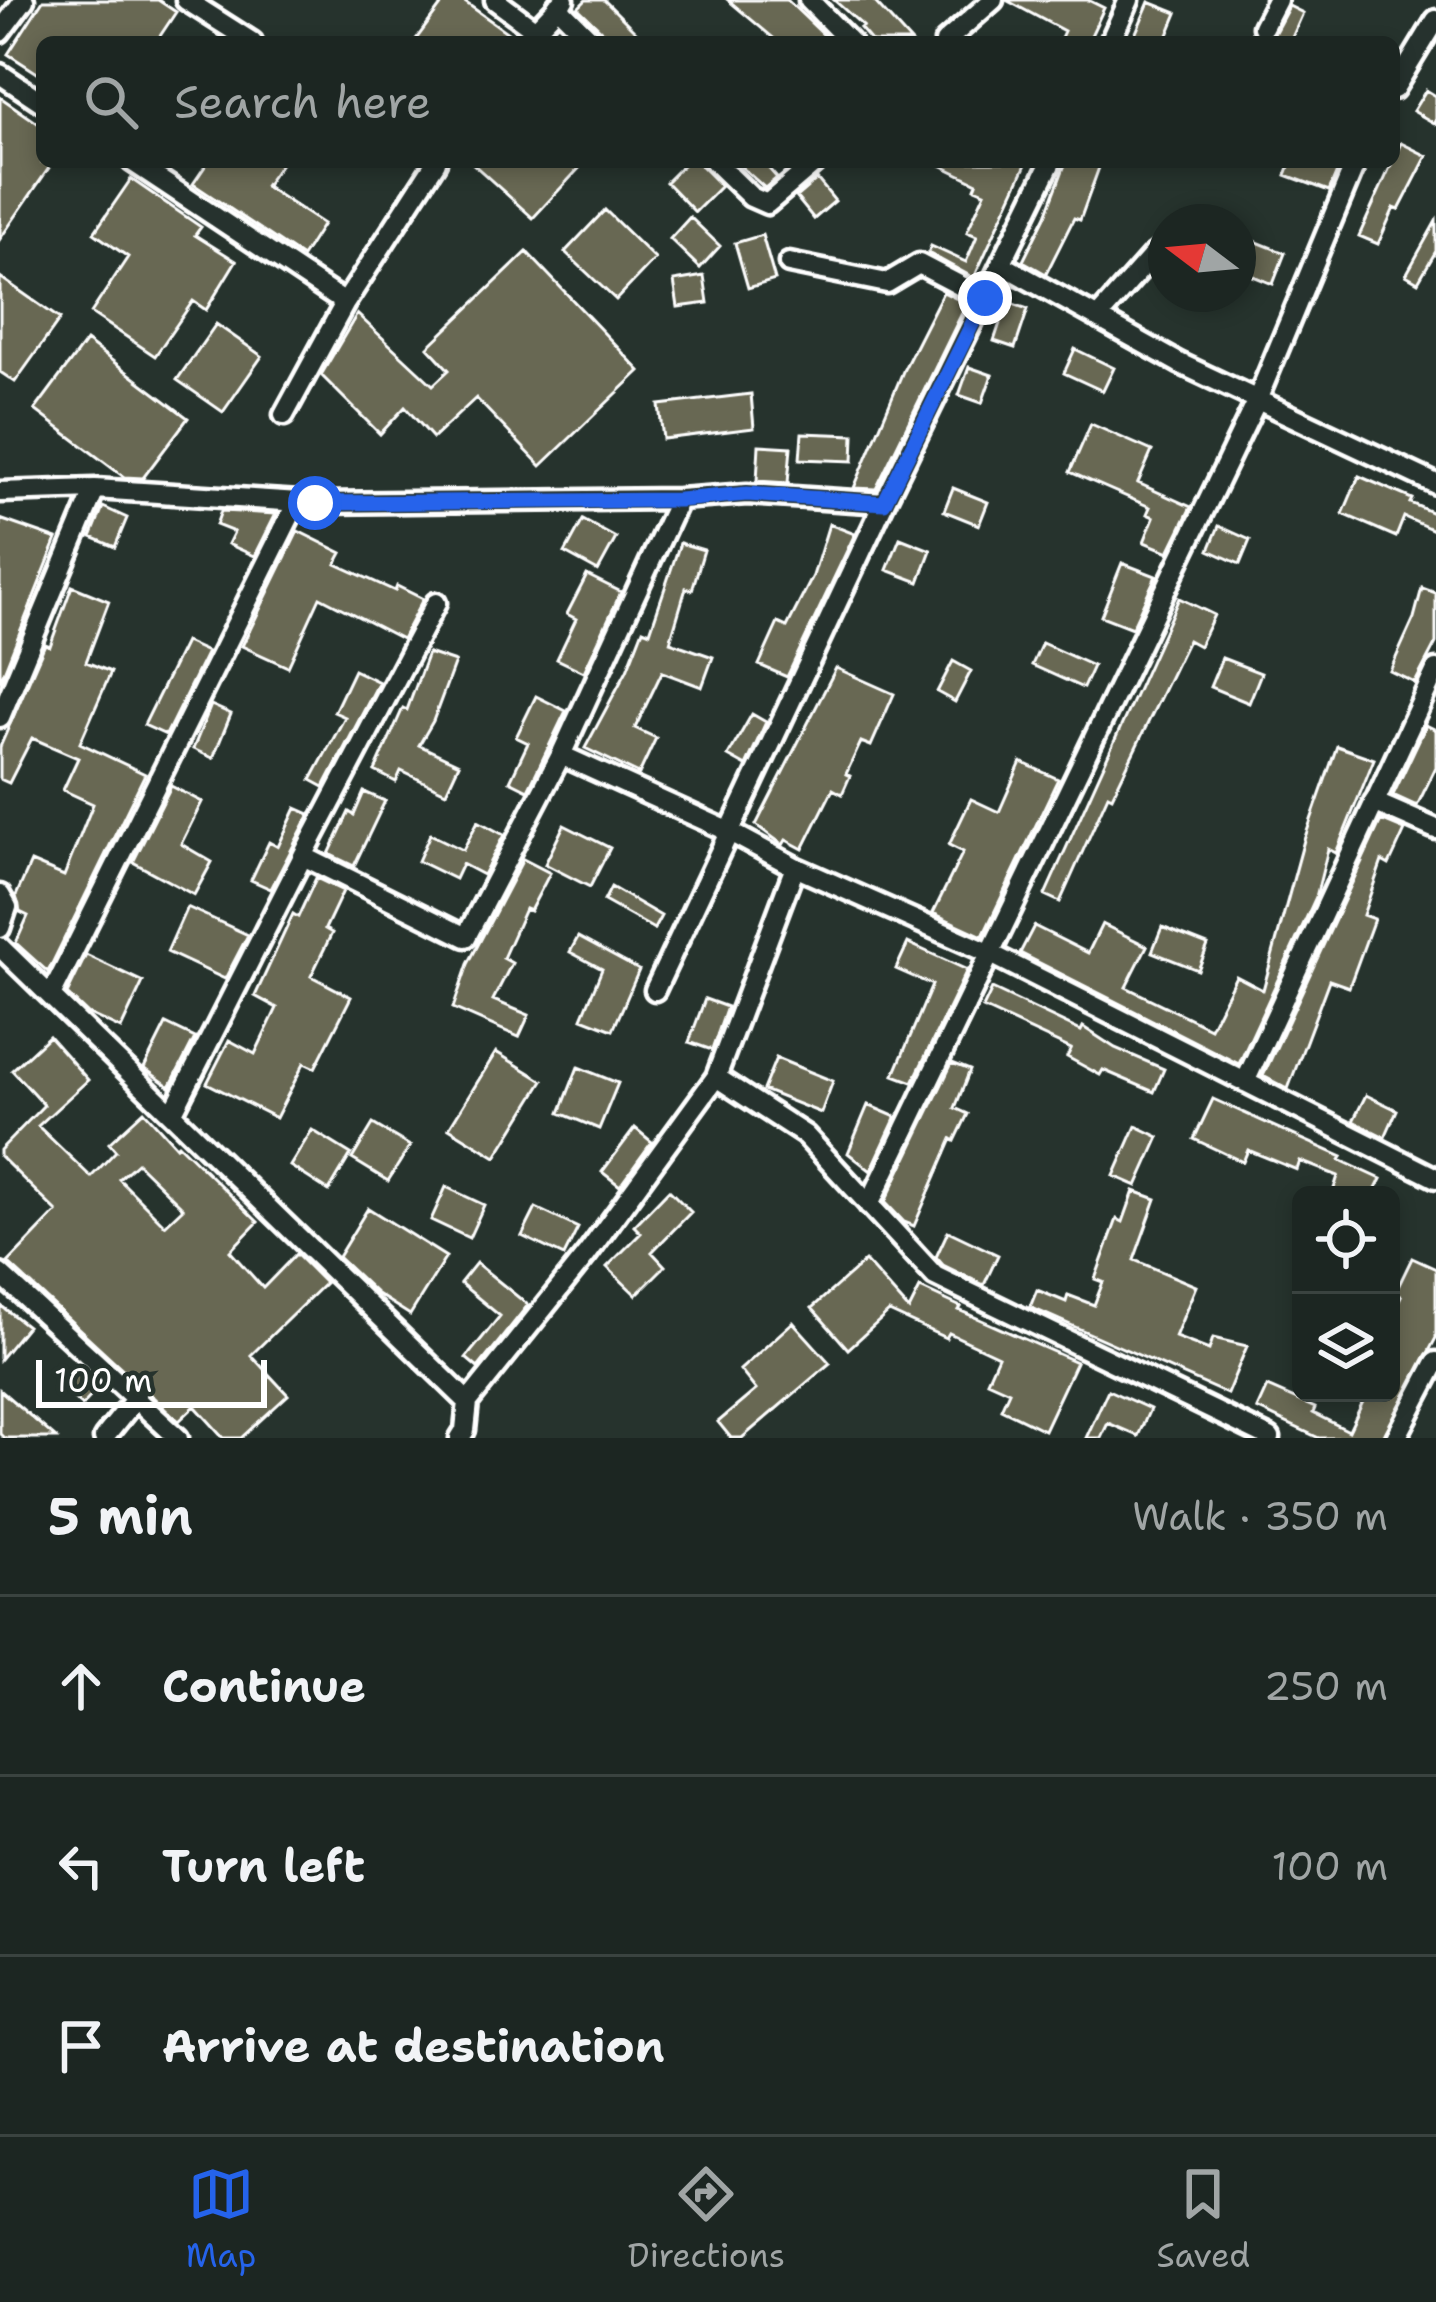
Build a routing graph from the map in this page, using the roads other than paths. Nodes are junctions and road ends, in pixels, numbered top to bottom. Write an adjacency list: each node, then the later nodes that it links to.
1 (24, 0): 11 (street)
2 (186, 0): 13 (street)
3 (495, 0): 12 (street)
4 (808, 0): 15 (street)
5 (993, 0): 16 (street)
6 (1129, 0): 17 (street)
7 (1277, 0): 10 (street)
8 (560, 3): 12 (street); 14 (street)
9 (1436, 20): 19 (street)
10 (1263, 27)
11 (0, 32)
12 (529, 35)
13 (243, 36)
14 (588, 36)
15 (844, 36)
16 (952, 36)
17 (1113, 36)
18 (0, 74): 20 (street)
19 (1400, 79)
20 (36, 98)
21 (142, 168): 31 (street)
22 (432, 168): 31 (street)
23 (722, 168): 24 (street)
24 (809, 168)
25 (1048, 168): 29 (street)
26 (1354, 168): 33 (street)
27 (1148, 261): 32 (street)
28 (790, 263): 30 (street)
29 (1001, 264): 30 (street); 32 (street)
30 (985, 298): 40 (street)
31 (345, 303): 34 (street)
32 (1098, 317): 33 (street)
33 (1257, 400): 35 (street); 53 (street)
34 (284, 415)
35 (1436, 484)
36 (94, 490): 37 (street); 39 (street); 43 (street)
37 (0, 492)
38 (679, 500): 39 (street); 40 (street); 44 (street)
39 (297, 502): 55 (street)
40 (884, 503): 47 (street)
41 (436, 603): 48 (street)
42 (1436, 670): 45 (street)
43 (0, 717)
44 (561, 755): 47 (street); 48 (street)
45 (1375, 802): 46 (street); 57 (street)
46 (1436, 829)
47 (728, 831): 49 (street); 54 (street)
48 (303, 856): 58 (street)
49 (795, 867): 53 (street); 56 (street)
50 (0, 895): 51 (street)
51 (0, 928)
52 (0, 947): 55 (street)
53 (989, 952): 57 (street); 60 (street)
54 (655, 990)
55 (50, 996): 58 (street)
56 (716, 1076): 60 (street); 64 (street)
57 (1245, 1082): 59 (street)
58 (172, 1114): 64 (street)
59 (1436, 1178)
60 (869, 1205): 68 (street)
61 (0, 1274): 63 (street)
62 (1436, 1362): 69 (street)
63 (137, 1397): 66 (street); 67 (street)
64 (468, 1402): 65 (street)
65 (466, 1435)
66 (104, 1438)
67 (178, 1438)
68 (1270, 1438)
69 (1396, 1438)

